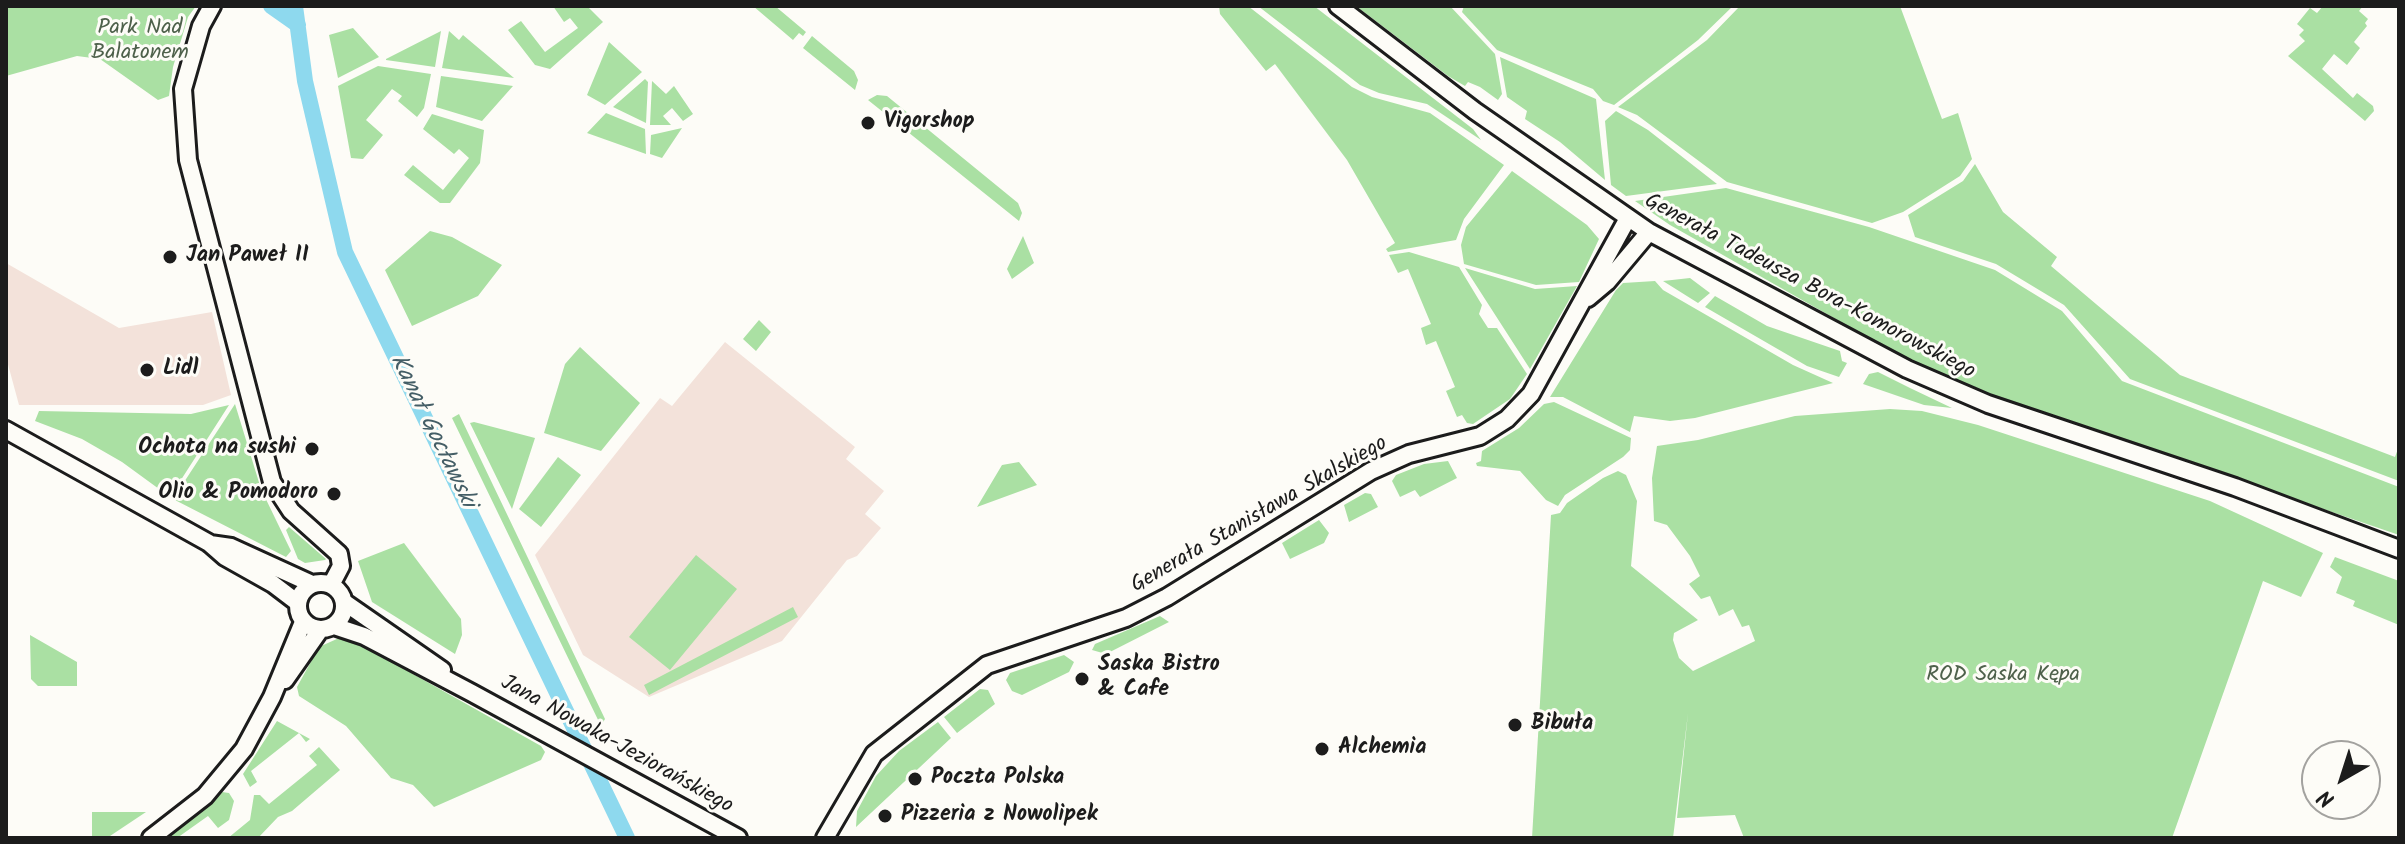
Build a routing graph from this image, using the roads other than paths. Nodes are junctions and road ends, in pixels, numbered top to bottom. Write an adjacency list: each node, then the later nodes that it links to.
1 (212, 6): 10 (street)
2 (1338, 6): 3 (street, Generała Tadeusza Bora-Komorowskiego)
3 (1628, 218): 4 (street, Generała Tadeusza Bora-Komorowskiego); 5 (street, Generała Stanisława Skalskiego)
4 (1649, 232): 5 (street, Generała Stanisława Skalskiego); 8 (street, Generała Tadeusza Bora-Komorowskiego)
5 (1586, 299): 19 (street, Generała Stanisława Skalskiego)
6 (6, 430): 7 (street)
7 (209, 543): 9 (street); 12 (street)
8 (2399, 549)
9 (312, 584): 10 (street); 12 (street)
10 (331, 585): 11 (street)
11 (344, 602): 14 (street); 15 (street, Jana Nowaka-Jeziorańskiego)
12 (298, 603): 13 (street)
13 (303, 622): 14 (street); 16 (street)
14 (327, 628): 15 (street, Jana Nowaka-Jeziorańskiego); 16 (street)
15 (472, 693): 18 (street, Jana Nowaka-Jeziorańskiego)
16 (272, 697): 17 (street)
17 (151, 838)
18 (738, 838)
19 (825, 838)

